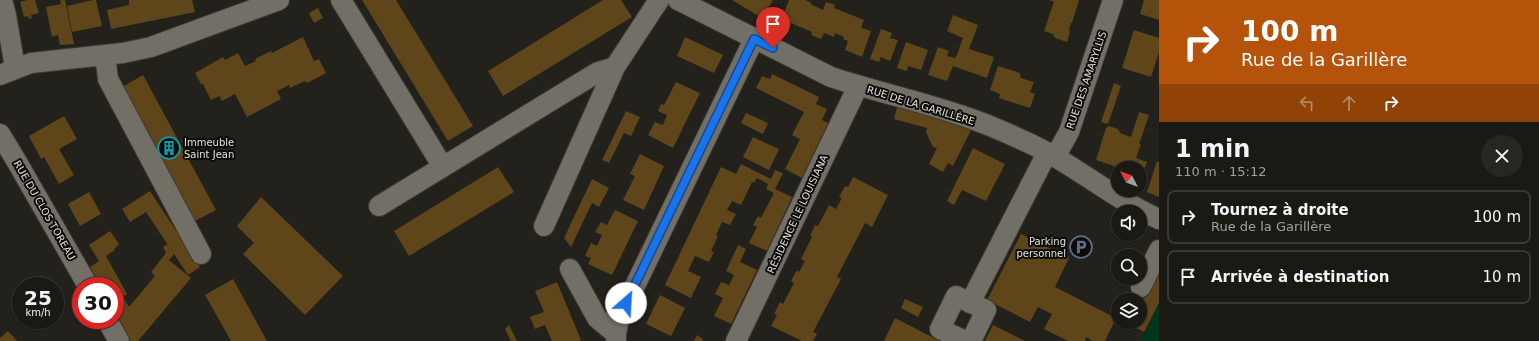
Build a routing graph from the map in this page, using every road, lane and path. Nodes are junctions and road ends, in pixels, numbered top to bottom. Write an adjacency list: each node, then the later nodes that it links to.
1 (2, 0): 10 (street)
2 (341, 0): 14 (street)
3 (659, 0): 9 (street)
4 (678, 0): 7 (street, RUE DE LA GARILLÈRE)
5 (1113, 0): 13 (street, RUE DES AMARYLLIS)
6 (267, 2): 8 (street)
7 (754, 39): 11 (street, RUE DE LA GARILLÈRE); 25 (street)
8 (105, 55): 10 (street); 19 (street)
9 (615, 67): 14 (street); 17 (street)
10 (8, 72)
11 (858, 86): 13 (street, RUE DE LA GARILLÈRE); 27 (street, RÉSIDENCE LE LOUISIANA)
12 (0, 134): 21 (street, RUE DU CLOS TOREAU)
13 (1051, 155): 16 (street, RUE DE LA GARILLÈRE); 23 (street, RUE DES AMARYLLIS)
14 (443, 167): 15 (street)
15 (379, 206)
16 (1159, 219)
17 (544, 226)
18 (1159, 250): 22 (street)
19 (202, 254)
20 (570, 269): 25 (street)
21 (83, 277)
22 (1140, 287)
23 (970, 302): 28 (street); 29 (street)
24 (112, 329): 26 (street)
25 (616, 338)
26 (119, 341)
27 (736, 341)
28 (965, 341)
29 (971, 341)

